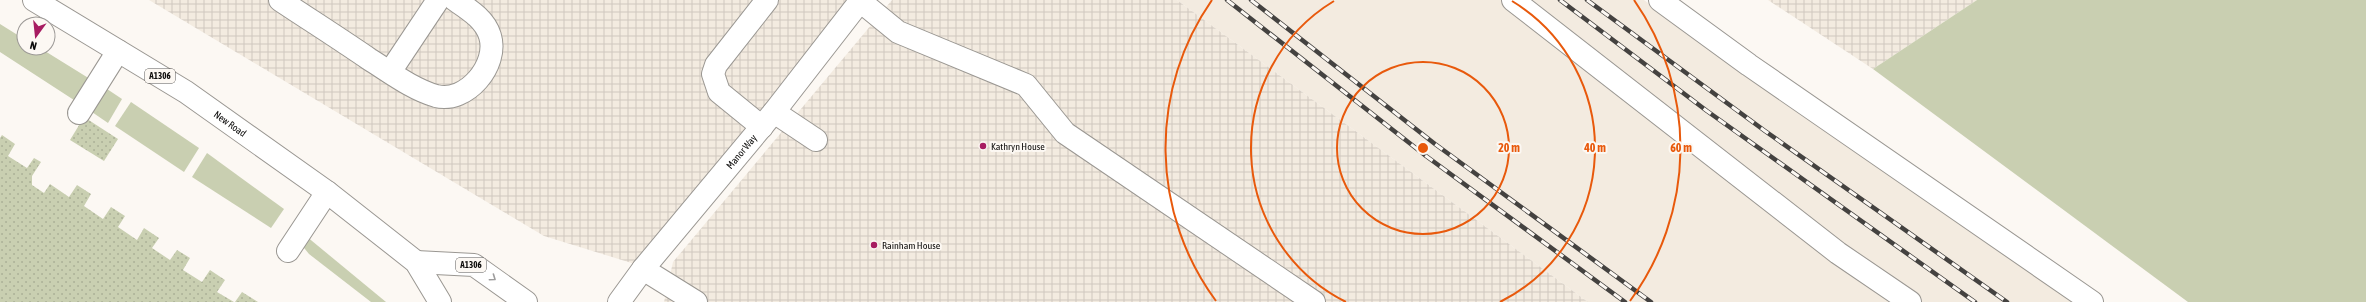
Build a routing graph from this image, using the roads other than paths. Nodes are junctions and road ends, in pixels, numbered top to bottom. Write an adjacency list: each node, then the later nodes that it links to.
1 (34, 0): 9 (main road, New Road / A1306)
2 (280, 0): 10 (main road)
3 (438, 0): 10 (main road)
4 (454, 0): 10 (main road)
5 (767, 0): 12 (main road)
6 (1513, 0): 23 (main road)
7 (1660, 0): 24 (main road)
8 (860, 1): 12 (main road, Manor Way); 22 (main road)
9 (118, 51): 11 (main road); 14 (main road, New Road / A1306)
10 (390, 72)
11 (79, 113)
12 (768, 120): 13 (main road); 17 (main road, Manor Way)
13 (816, 140)
14 (327, 192): 15 (main road); 16 (main road, New Road / A1306)
15 (288, 251)
16 (416, 262): 18 (main road, New Road / A1306); 19 (main road, A1306, one-way to 19)
17 (643, 269): 20 (main road, Manor Way); 21 (main road)
18 (440, 302)
19 (526, 302)
20 (619, 302)
21 (696, 302)
22 (1314, 302)
23 (1910, 302)
24 (2092, 302)

